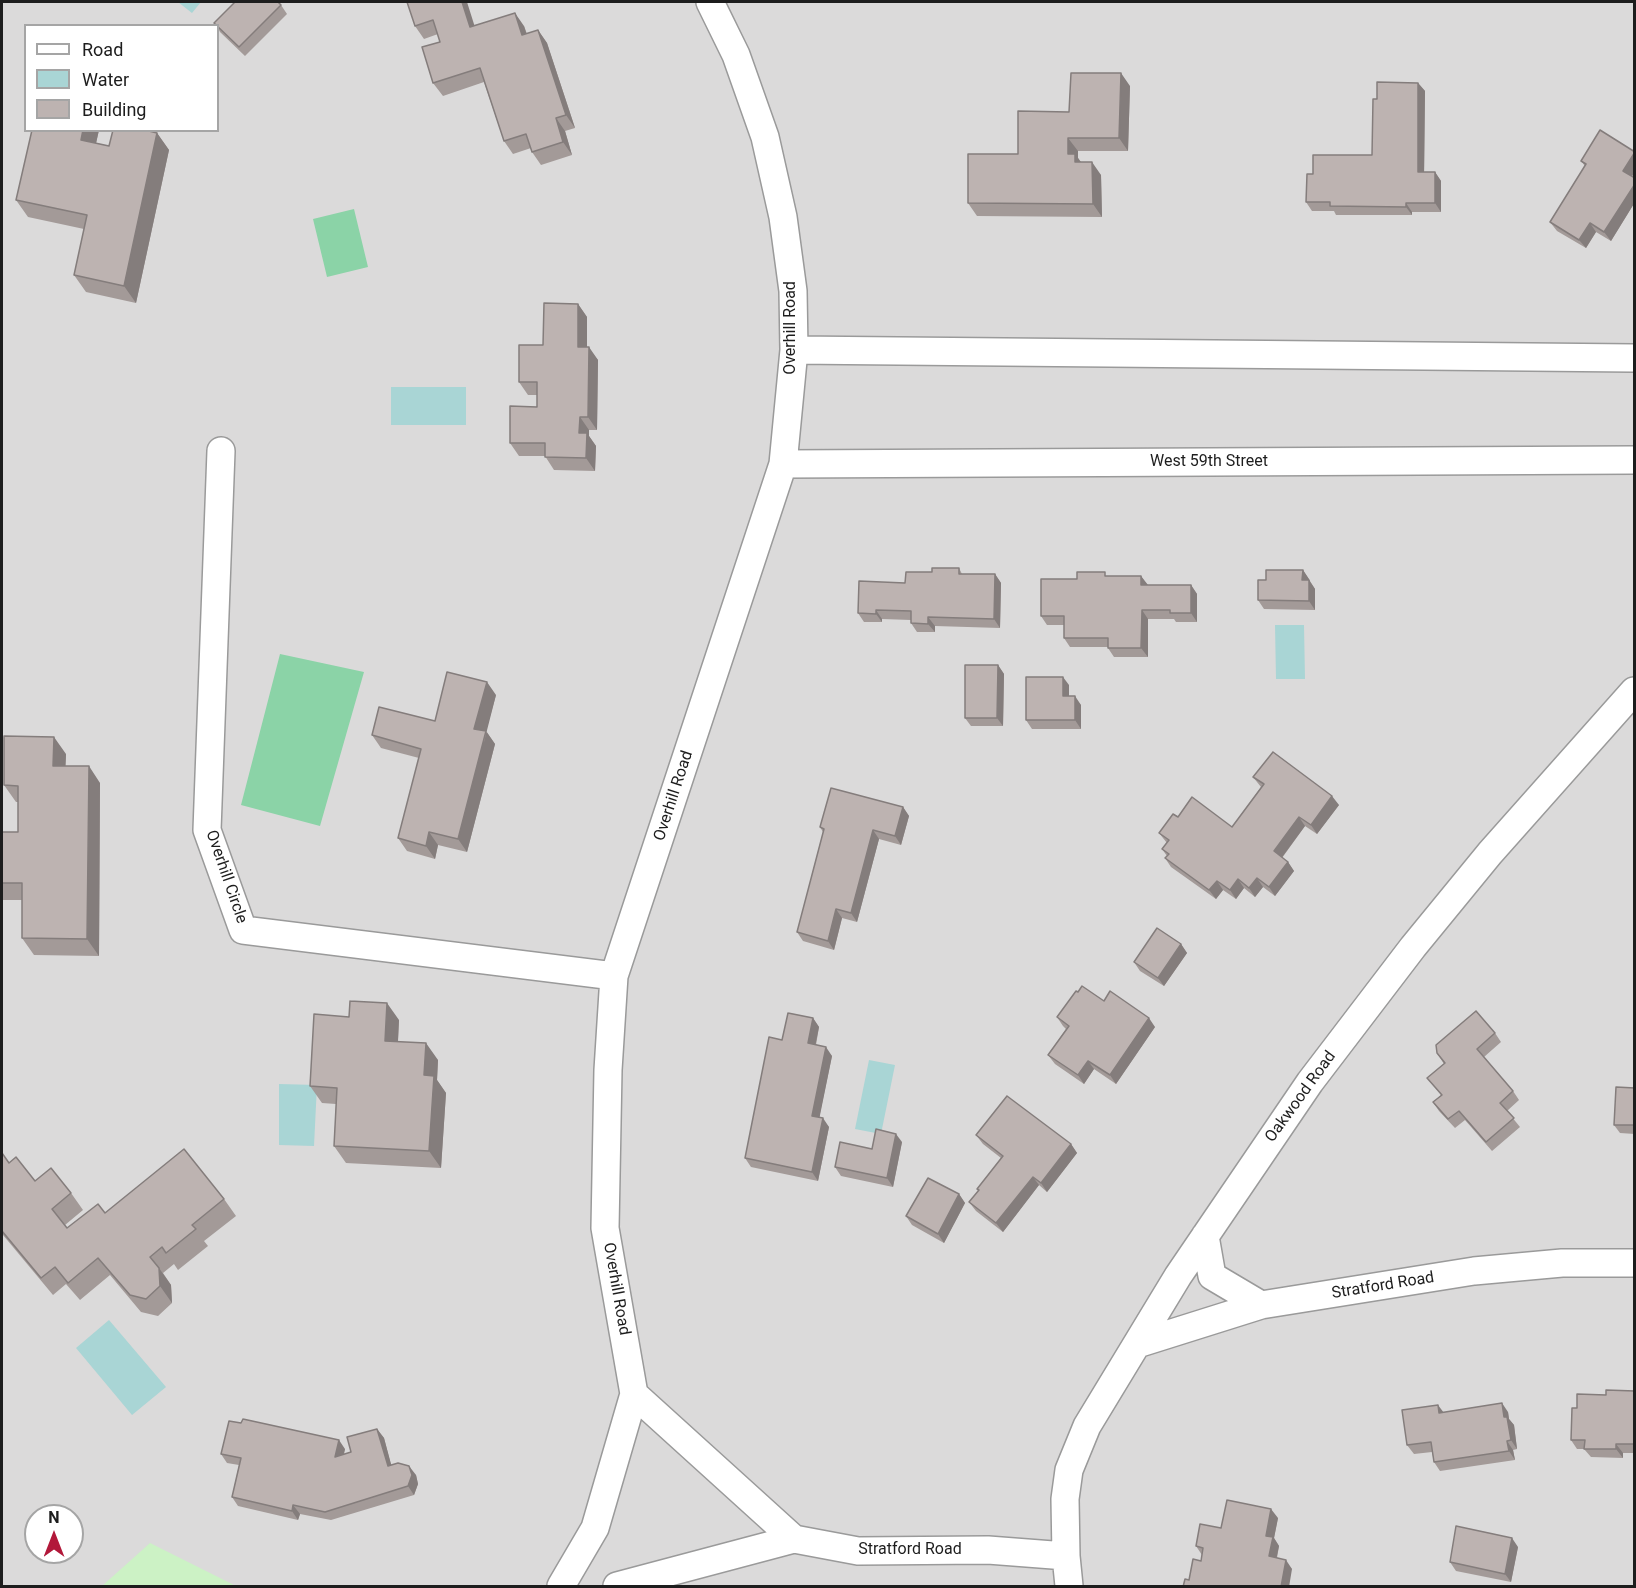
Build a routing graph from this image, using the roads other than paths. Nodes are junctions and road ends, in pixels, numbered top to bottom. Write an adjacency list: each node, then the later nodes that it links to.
1 (710, 2): 2 (street, Overhill Road)
2 (795, 350): 3 (street); 6 (street, Overhill Road)
3 (1635, 358)
4 (221, 451): 8 (street, Overhill Circle)
5 (1635, 460): 6 (street, West 59th Street)
6 (783, 464): 8 (street, Overhill Road)
7 (1635, 691): 9 (street, Oakwood Road)
8 (614, 976): 13 (street, Overhill Road)
9 (1205, 1236): 11 (street); 12 (street, Oakwood Road)
10 (1635, 1263): 11 (street, Stratford Road)
11 (1261, 1305): 12 (street, Stratford Road)
12 (1137, 1344): 15 (street, Oakwood Road)
13 (634, 1394): 14 (street); 16 (street)
14 (795, 1539): 15 (street, Stratford Road); 17 (street, Stratford Road)
15 (1066, 1556): 18 (street, Oakwood Road)
16 (561, 1587)
17 (617, 1587)
18 (1070, 1587)

